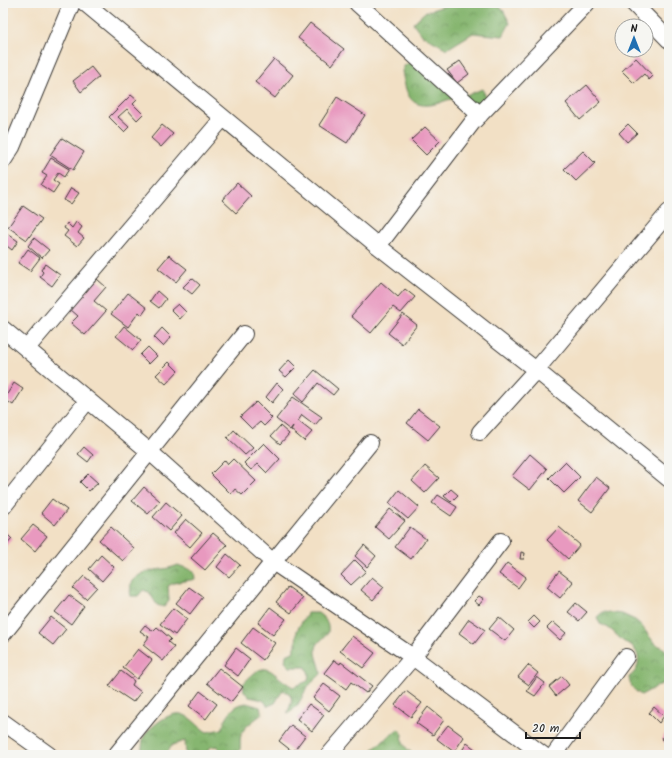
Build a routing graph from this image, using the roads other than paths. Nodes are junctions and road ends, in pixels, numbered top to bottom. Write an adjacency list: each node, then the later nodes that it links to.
1 (72, 3): 9 (street)
2 (85, 3): 8 (street)
3 (357, 3): 7 (street)
4 (587, 3): 7 (street)
5 (633, 3): 6 (street)
6 (669, 40)
7 (480, 115): 12 (street)
8 (223, 118): 12 (street); 15 (street)
9 (7, 143): 10 (street)
10 (3, 161)
11 (669, 212): 16 (street)
12 (378, 246): 16 (street)
13 (3, 329): 15 (street)
14 (244, 334): 20 (street)
15 (27, 348): 17 (street)
16 (536, 370): 18 (street); 21 (street)
17 (88, 400): 20 (street); 22 (street)
18 (480, 432)
19 (370, 443): 24 (street)
20 (150, 452): 24 (street); 25 (street)
21 (669, 479)
22 (3, 507)
23 (501, 541): 26 (street)
24 (273, 562): 26 (street); 30 (street)
25 (3, 634)
26 (413, 656): 31 (street); 32 (street)
27 (626, 656): 33 (street)
28 (3, 722): 29 (street)
29 (49, 755)
30 (116, 755)
31 (329, 755)
32 (543, 755)
33 (554, 755)

